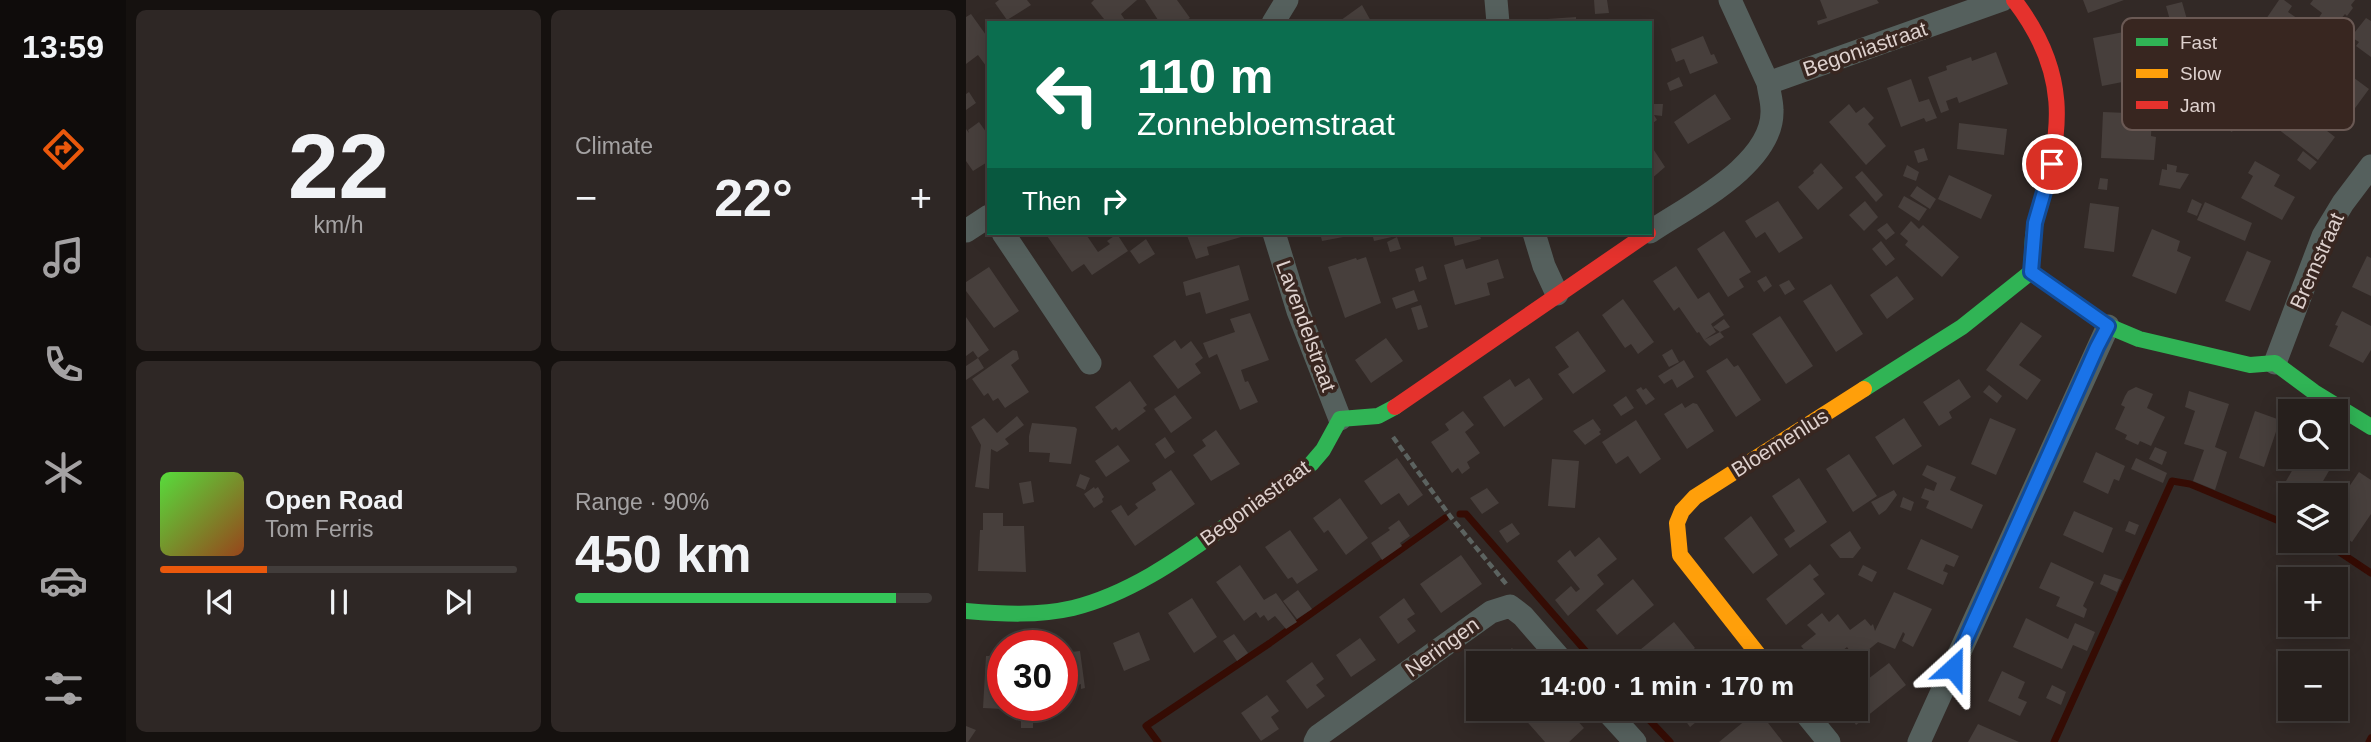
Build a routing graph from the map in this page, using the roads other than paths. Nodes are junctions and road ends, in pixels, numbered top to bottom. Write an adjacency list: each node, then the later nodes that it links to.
1 (1287, 0): 6 (street)
2 (1496, 0): 7 (street)
3 (1730, 0): 8 (street)
4 (2002, 0): 8 (street, Begoniastraat)
5 (2014, 0): 17 (street)
6 (1274, 21)
7 (1498, 21)
8 (1768, 83): 11 (street)
9 (2371, 166): 21 (street, Bremstraat)
10 (987, 217): 12 (street)
11 (1652, 230)
12 (966, 231)
13 (1004, 235): 20 (street)
14 (1275, 235): 22 (street, Lavendelstraat)
15 (1535, 235): 18 (street)
16 (1645, 235): 18 (street)
17 (2031, 272): 19 (street); 26 (street, Bloemenlus)
18 (1557, 294): 22 (street)
19 (2108, 326): 21 (street); 32 (street)
20 (1090, 363)
21 (2276, 363): 23 (street)
22 (1340, 419): 24 (street, Begoniastraat)
23 (2371, 427)
24 (966, 611)
25 (1553, 651): 29 (street, Neringen)
26 (1756, 651)
27 (1616, 721): 30 (street)
28 (1812, 721): 31 (street)
29 (1315, 742)
30 (1635, 742)
31 (1829, 742)
32 (1920, 742)

